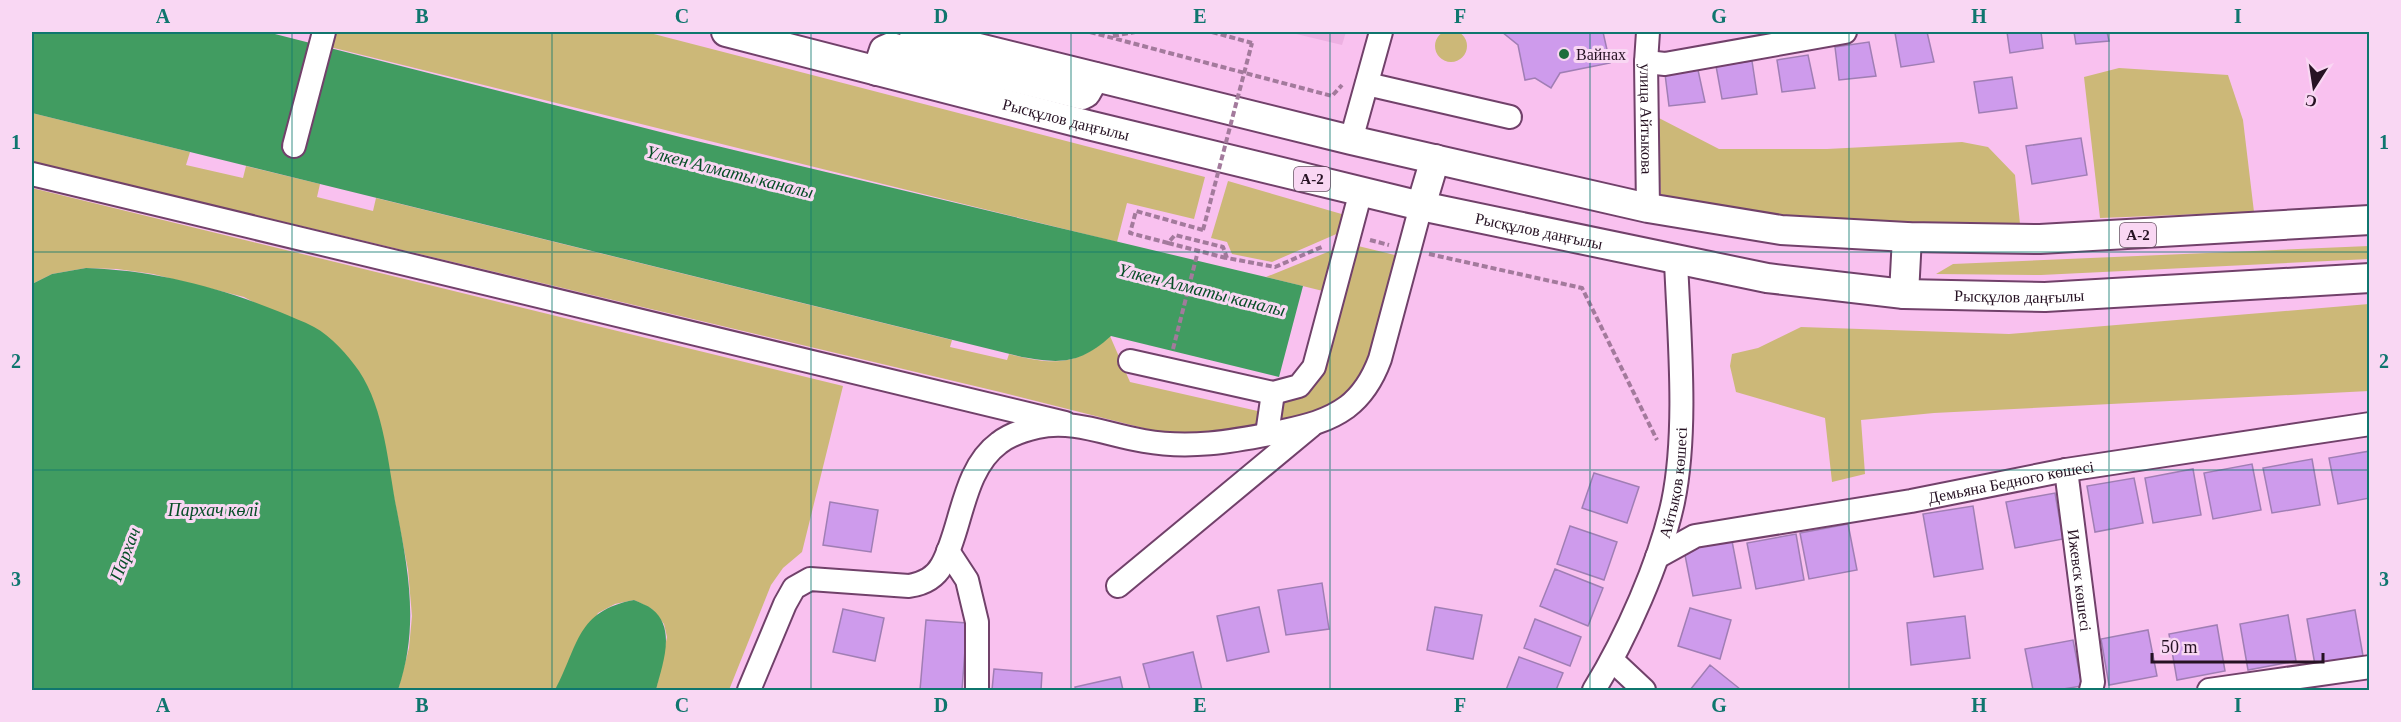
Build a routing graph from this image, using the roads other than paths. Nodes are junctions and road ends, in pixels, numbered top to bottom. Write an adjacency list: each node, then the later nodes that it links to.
1 (324, 32): 13 (street)
2 (726, 32): 8 (main road, Рысқұлов даңғылы / A-2)
3 (1381, 32): 10 (street)
4 (1648, 32): 7 (street, улица Айтыкова)
5 (1845, 32): 7 (street)
6 (930, 33): 9 (main road, A-2)
7 (1646, 62): 18 (street, улица Айтыкова)
8 (877, 70): 9 (main road); 16 (main road, Рысқұлов даңғылы / A-2)
9 (1095, 77): 12 (main road, A-2)
10 (1357, 80): 11 (street); 12 (street)
11 (1510, 117)
12 (1351, 140): 14 (main road, A-2)
13 (294, 146)
14 (1436, 159): 17 (main road); 18 (main road, A-2)
15 (32, 174): 26 (street)
16 (1361, 191): 17 (main road, Рысқұлов даңғылы / A-2); 25 (street)
17 (1421, 206): 21 (main road, Рысқұлов даңғылы / A-2); 27 (street)
18 (1648, 208): 20 (main road, A-2)
19 (2370, 220): 20 (main road, A-2)
20 (1907, 237): 23 (main road)
21 (1676, 261): 23 (main road, Рысқұлов даңғылы / A-2); 32 (street, Айтықов көшесі)
22 (2370, 278): 23 (main road, Рысқұлов даңғылы / A-2)
23 (1904, 294)
24 (1130, 361): 25 (street)
25 (1273, 393): 29 (street)
26 (1065, 423): 29 (street); 31 (street)
27 (1314, 424): 29 (street); 33 (street)
28 (2370, 424): 30 (street, Демьяна Бедного көшесі)
29 (1267, 434)
30 (2066, 470): 32 (street, Демьяна Бедного көшесі); 40 (street, Ижевск көшесі)
31 (948, 550): 36 (street); 37 (street)
32 (1657, 557): 34 (street, Айтықов көшесі)
33 (1118, 586)
34 (1612, 660): 38 (street, Айтықов көшесі); 39 (street)
35 (2370, 667): 41 (street)
36 (749, 690)
37 (977, 690)
38 (1594, 690)
39 (1644, 690)
40 (2091, 690)
41 (2209, 690)

